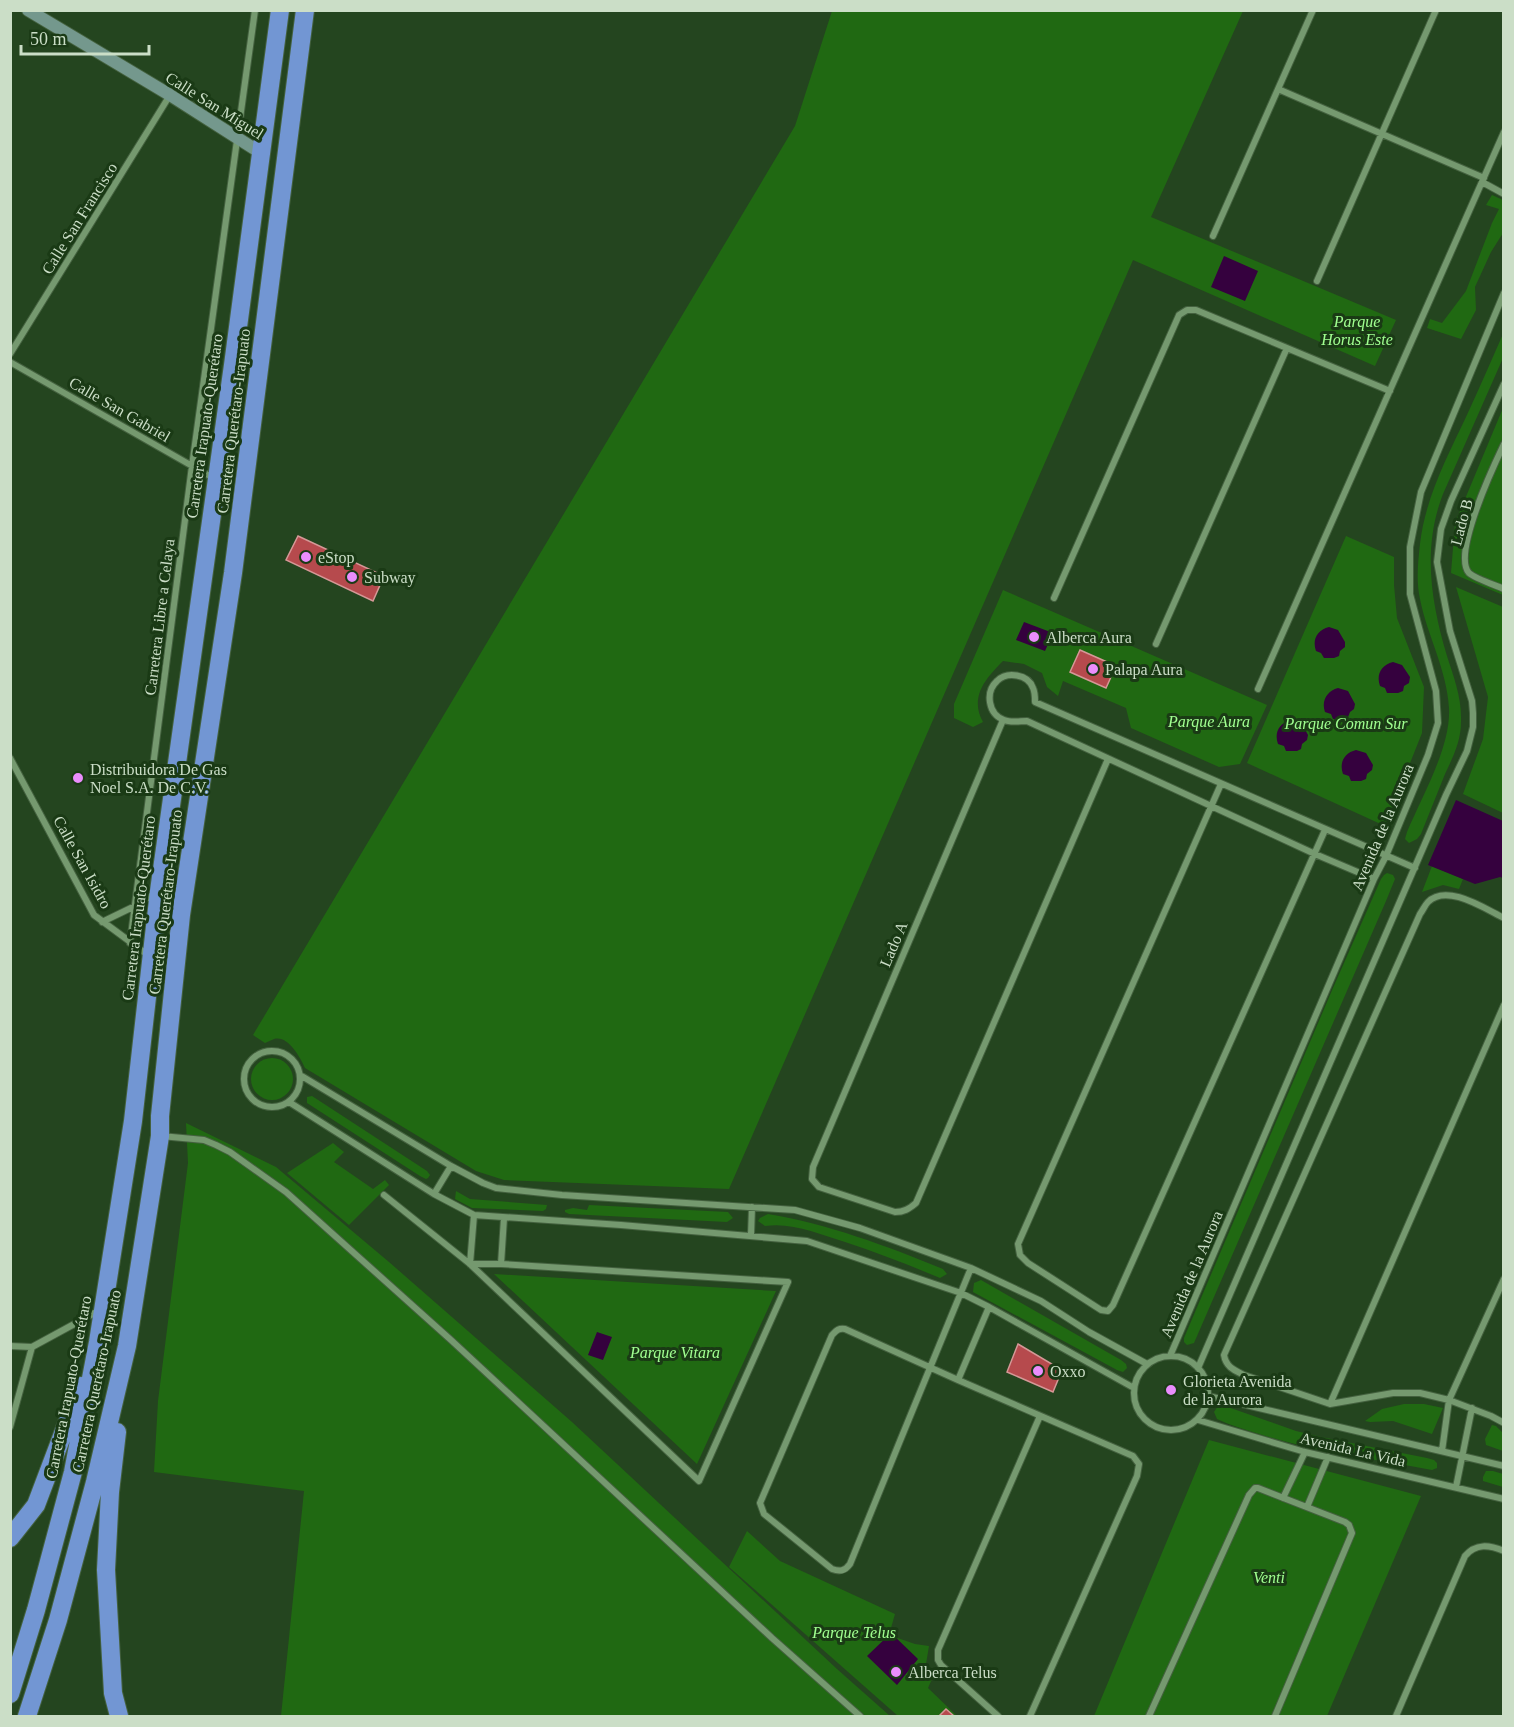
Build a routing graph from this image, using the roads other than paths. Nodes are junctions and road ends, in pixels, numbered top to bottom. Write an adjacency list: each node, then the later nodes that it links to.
1 (28, 10): 8 (street, Calle San Miguel)
2 (255, 10): 11 (street, Carretera Libre a Celaya)
3 (280, 10): 14 (highway, Carretera Irapuato-Querétaro)
4 (305, 10): 51 (highway, Carretera Querétaro-Irapuato)
5 (1312, 10): 7 (street)
6 (1436, 10): 10 (street)
7 (1278, 89): 10 (street); 17 (street)
8 (170, 96): 11 (street, Calle San Miguel); 21 (street, Calle San Francisco)
9 (1503, 132): 12 (street)
10 (1382, 134): 15 (street); 18 (street)
11 (238, 139): 14 (street, Calle San Miguel); 26 (street, Carretera Libre a Celaya)
12 (1496, 149): 13 (street); 15 (street)
13 (1503, 152)
14 (261, 153): 27 (highway, Carretera Irapuato-Querétaro)
15 (1483, 180): 16 (street); 24 (street)
16 (1503, 194)
17 (1214, 236)
18 (1317, 280)
19 (1503, 293): 39 (street, Avenida de la Aurora)
20 (1287, 348): 24 (street); 29 (street); 30 (street)
21 (10, 354)
22 (10, 362): 26 (street, Calle San Gabriel)
23 (1503, 384): 40 (street)
24 (1390, 391): 31 (street)
25 (1503, 444): 28 (street, Lado B)
26 (192, 466): 27 (street, Calle San Gabriel); 43 (street, Carretera Libre a Celaya)
27 (216, 480): 42 (highway, Carretera Irapuato-Querétaro)
28 (1503, 589)
29 (1054, 598)
30 (1156, 644)
31 (1258, 689)
32 (1003, 720): 34 (street); 34 (street, Lado A); 35 (street)
33 (10, 758): 45 (street, Calle San Isidro)
34 (1108, 759): 36 (street)
35 (1221, 784): 36 (street); 37 (street)
36 (1212, 806): 38 (street); 38 (street)
37 (1325, 830): 38 (street); 39 (street)
38 (1315, 854): 41 (street)
39 (1386, 856): 40 (street); 41 (street, Avenida de la Aurora)
40 (1415, 868): 73 (street)
41 (1374, 879): 70 (street, Avenida de la Aurora)
42 (159, 891): 43 (street, Calle San Isidro); 47 (highway, Carretera Irapuato-Querétaro)
43 (135, 906): 45 (street, Calle San Isidro); 46 (street, Carretera Libre a Celaya)
44 (1503, 918): 78 (street)
45 (102, 922): 46 (street)
46 (130, 943): 47 (street)
47 (152, 957): 65 (highway, Carretera Irapuato-Querétaro)
48 (1503, 1005): 78 (street)
49 (300, 1075): 50 (street); 50 (street); 52 (street)
50 (290, 1102): 53 (street)
51 (160, 1136): 68 (highway, Carretera Querétaro-Irapuato); 98 (street)
52 (451, 1166): 53 (street); 55 (street)
53 (435, 1194): 56 (street)
54 (384, 1195): 59 (street)
55 (752, 1207): 58 (street); 61 (street)
56 (474, 1215): 57 (street); 59 (street)
57 (504, 1218): 58 (street); 60 (street)
58 (751, 1235): 63 (street)
59 (470, 1264): 60 (street); 60 (street)
60 (501, 1264)
61 (971, 1268): 63 (street); 71 (street)
62 (1503, 1279): 77 (street)
63 (961, 1293): 64 (street); 72 (street)
64 (989, 1307): 74 (street); 75 (street)
65 (103, 1309): 66 (highway, Carretera Irapuato-Querétaro); 69 (street)
66 (98, 1342): 93 (highway); 95 (highway, Carretera Irapuato-Querétaro)
67 (10, 1346): 69 (street)
68 (127, 1346): 96 (highway, Carretera Querétaro-Irapuato); 97 (highway)
69 (32, 1347): 83 (street)
70 (1170, 1356): 71 (street); 73 (street)
71 (1147, 1364): 75 (street)
72 (930, 1367): 72 (street); 74 (street)
73 (1198, 1368): 76 (street)
74 (958, 1380): 80 (street)
75 (1134, 1388): 81 (street)
76 (1208, 1396): 81 (street); 84 (street, Avenida La Vida)
77 (1449, 1400): 78 (street); 79 (street); 84 (street)
78 (1330, 1404)
79 (1472, 1408): 82 (street); 86 (street)
80 (1040, 1416): 99 (street); 100 (street)
81 (1198, 1420): 85 (street, Avenida La Vida)
82 (1503, 1423)
83 (10, 1426)
84 (1442, 1451): 86 (street, Avenida La Vida)
85 (1305, 1452): 87 (street, Avenida La Vida); 90 (street)
86 (1462, 1456): 88 (street, Avenida La Vida); 89 (street)
87 (1329, 1457): 89 (street, Avenida La Vida); 92 (street)
88 (1503, 1466)
89 (1456, 1487): 91 (street, Avenida La Vida)
90 (1283, 1498): 92 (street); 101 (street)
91 (1503, 1499)
92 (1307, 1508): 102 (street)
93 (10, 1538)
94 (1503, 1551): 103 (street)
95 (10, 1694)
96 (27, 1716)
97 (119, 1716)
98 (860, 1716)
99 (998, 1716)
100 (1030, 1716)
101 (1149, 1716)
102 (1275, 1716)
103 (1396, 1716)

